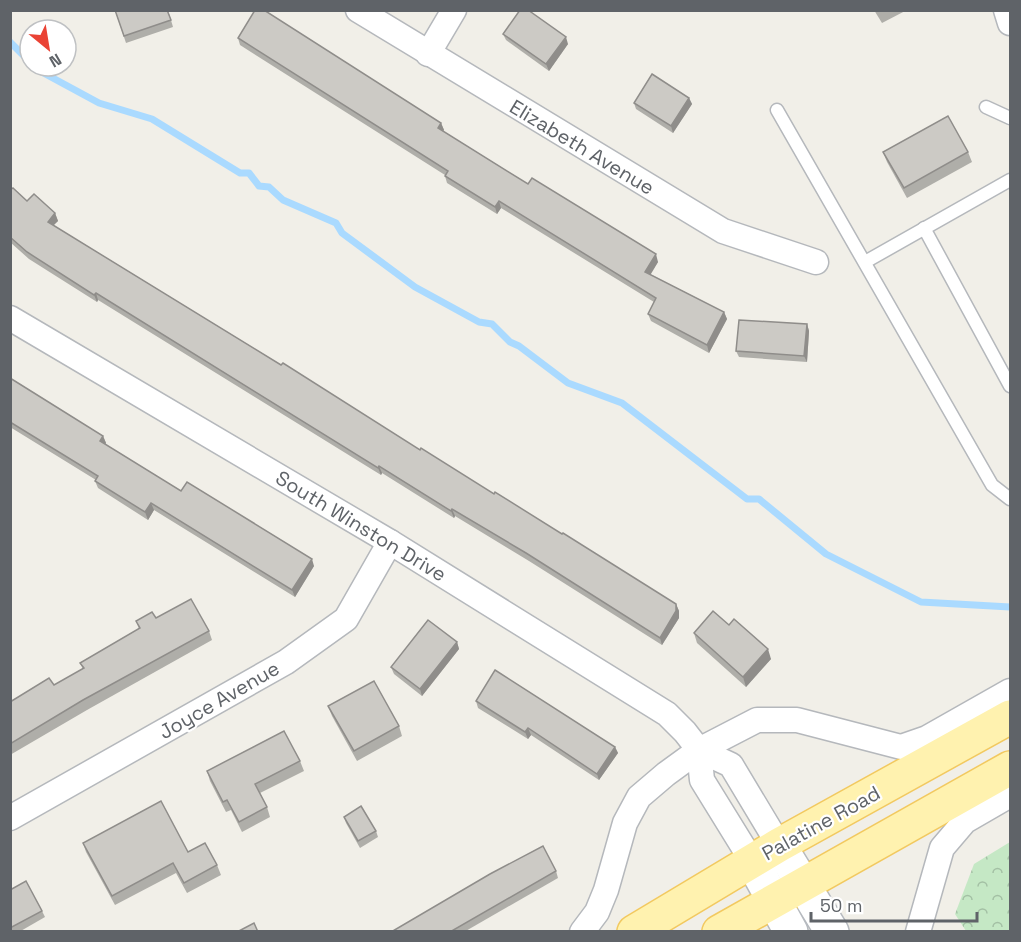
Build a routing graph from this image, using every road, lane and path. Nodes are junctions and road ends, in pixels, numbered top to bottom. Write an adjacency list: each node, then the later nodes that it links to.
1 (358, 10): 5 (street, Elizabeth Avenue)
2 (454, 10): 5 (street)
3 (1006, 10): 4 (street)
4 (1011, 23)
5 (428, 54): 11 (street, Elizabeth Avenue)
6 (986, 106): 8 (lane)
7 (777, 110): 12 (lane)
8 (1011, 118)
9 (1011, 180): 10 (lane)
10 (924, 228): 12 (lane); 14 (lane)
11 (816, 262)
12 (865, 262): 15 (lane)
13 (10, 318): 16 (street, South Winston Drive)
14 (1011, 386)
15 (1011, 499)
16 (390, 542): 19 (street, South Winston Drive); 22 (street, Joyce Avenue)
17 (1011, 692): 19 (street)
18 (1011, 717): 23 (main road, Palatine Road)
19 (699, 750): 23 (street); 23 (street, South Winston Drive); 26 (street)
20 (1011, 768): 24 (main road)
21 (1011, 795): 31 (street)
22 (10, 818)
23 (766, 853): 24 (street); 25 (street); 27 (main road, Palatine Road)
24 (804, 884): 25 (main road); 30 (street)
25 (774, 901): 28 (main road); 29 (street)
26 (582, 932)
27 (634, 932)
28 (719, 932)
29 (791, 932)
30 (832, 932)
31 (918, 932)

